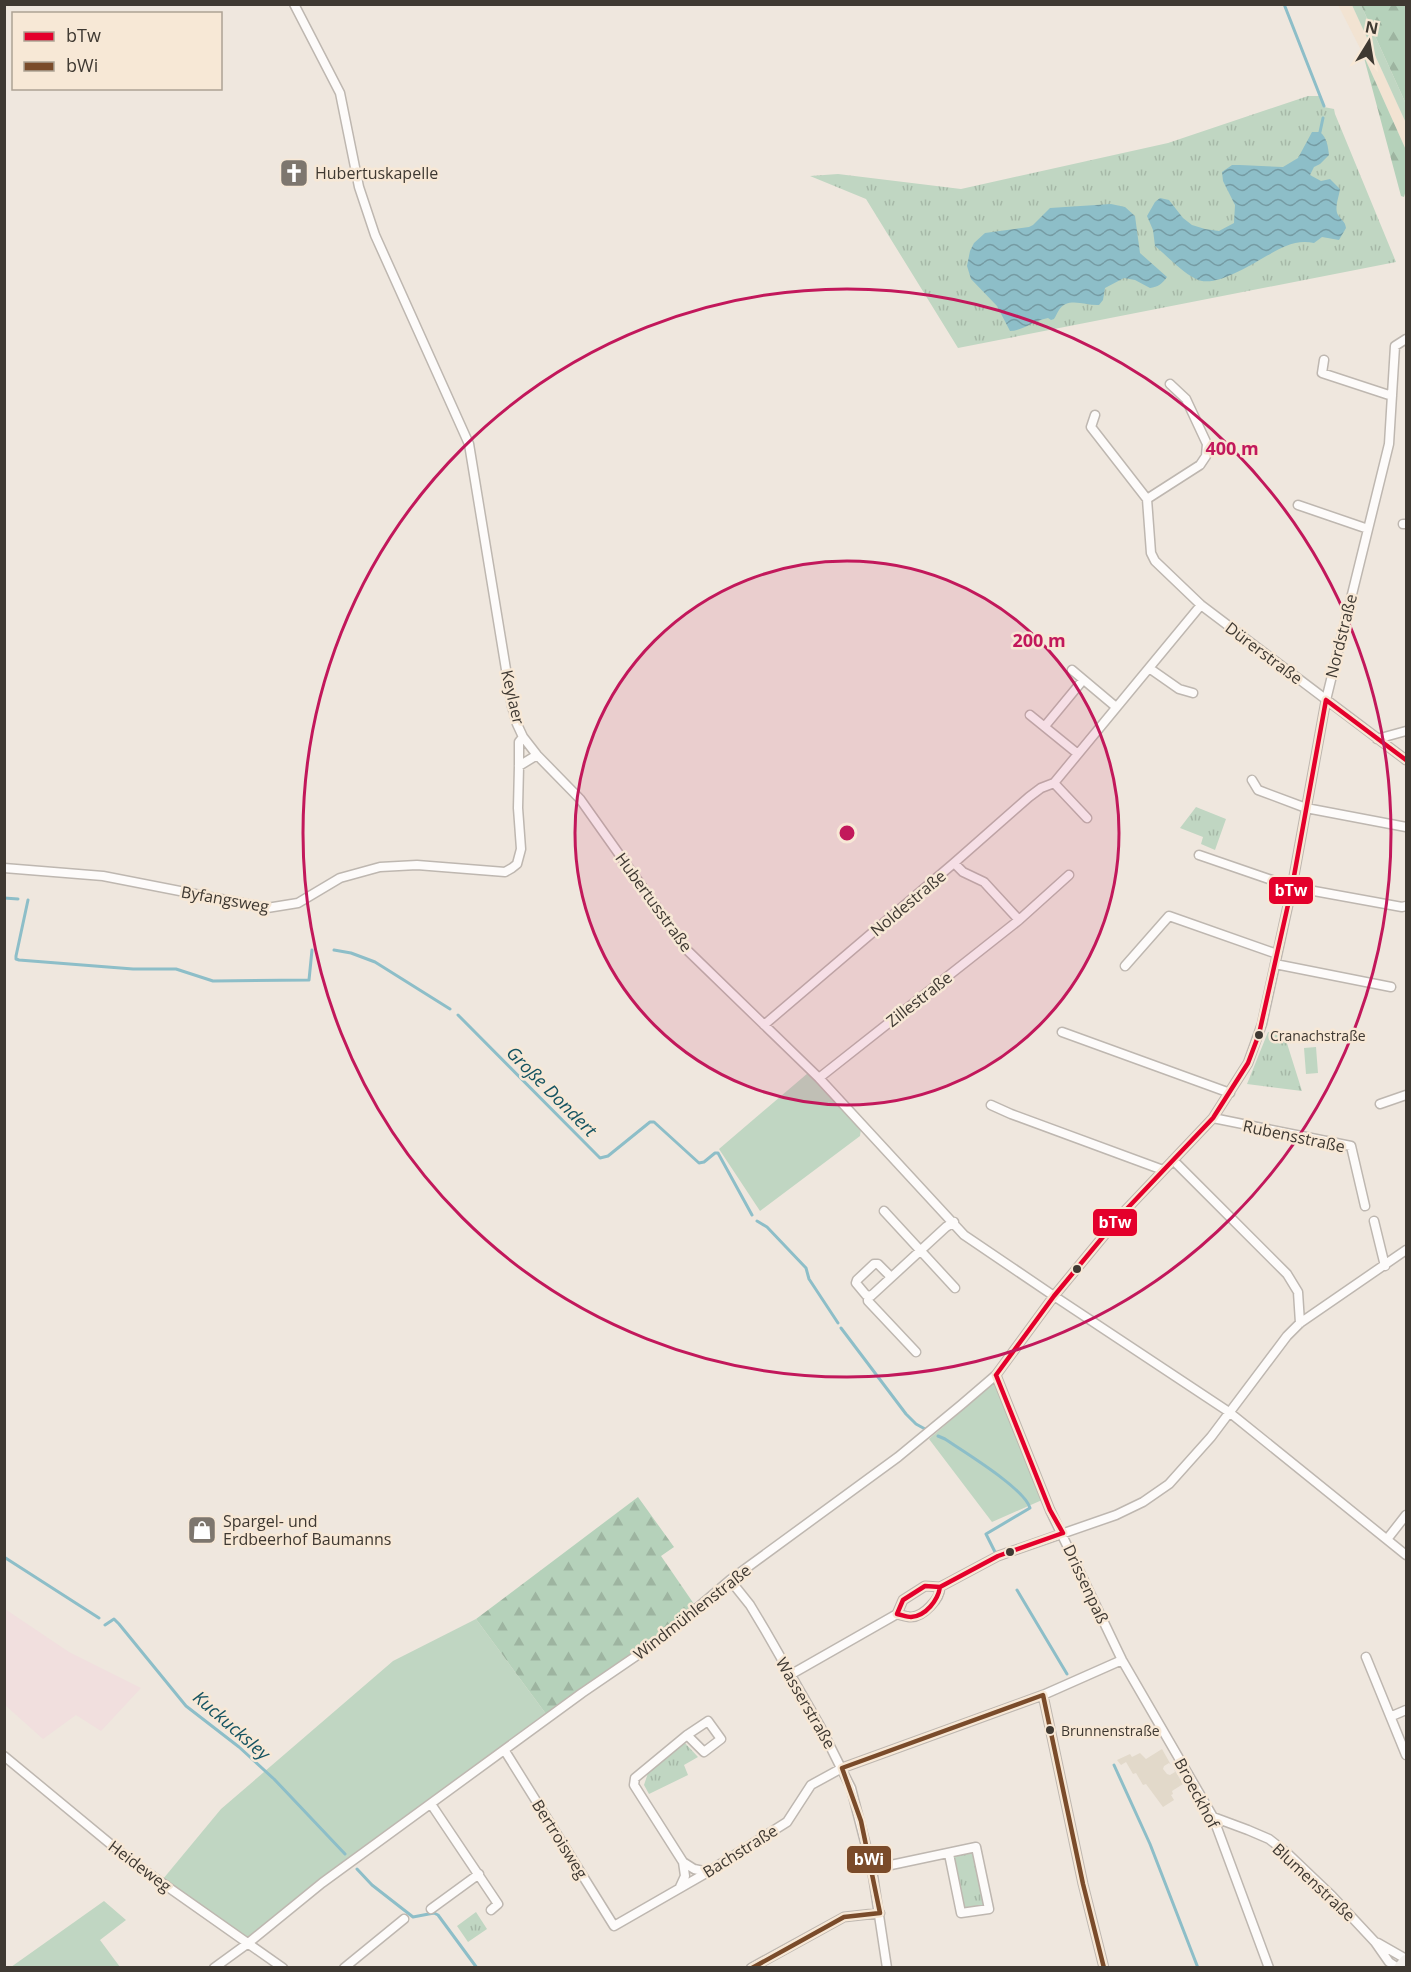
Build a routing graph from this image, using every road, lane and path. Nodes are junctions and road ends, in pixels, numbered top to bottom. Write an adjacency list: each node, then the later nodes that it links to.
1 (294, 4): 20 (street, Keylaer)
2 (1407, 339): 5 (street, Nordstraße)
3 (1324, 360): 5 (street)
4 (1170, 384): 7 (street)
5 (1392, 396): 9 (street, Nordstraße)
6 (1095, 415): 7 (street)
7 (1147, 499): 10 (street, Dürerstraße)
8 (1298, 505): 9 (street)
9 (1368, 529): 15 (street, Nordstraße)
10 (1202, 605): 11 (street, Noldestraße); 15 (street, Dürerstraße)
11 (1149, 669): 14 (street); 16 (street, Noldestraße)
12 (1072, 670): 13 (street)
13 (1083, 680): 16 (street); 18 (street)
14 (1193, 693)
15 (1326, 700): 21 (street, Dürerstraße); 28 (street, Nordstraße)
16 (1116, 707): 22 (street, Noldestraße)
17 (1030, 714): 18 (street)
18 (1045, 726): 22 (street)
19 (1407, 730): 21 (street)
20 (523, 737): 23 (street, Hubertusstraße); 25 (street, Byfangsweg)
21 (1377, 739): 24 (street, Dürerstraße)
22 (1078, 754): 27 (street, Noldestraße)
23 (537, 755): 25 (street); 42 (street, Hubertusstraße)
24 (1407, 760)
25 (519, 766): 33 (street, Byfangsweg)
26 (1252, 780): 28 (street)
27 (1054, 783): 29 (street); 32 (street, Noldestraße)
28 (1306, 808): 30 (street); 35 (street, Nordstraße)
29 (1087, 818)
30 (1407, 826)
31 (1199, 855): 35 (street)
32 (954, 863): 37 (street); 42 (street, Noldestraße)
33 (4, 868)
34 (1069, 875): 37 (street, Zillestraße)
35 (1292, 887): 36 (street); 38 (street, Nordstraße)
36 (1407, 906)
37 (1019, 920): 44 (street, Zillestraße)
38 (1277, 954): 39 (street, Nordstraße); 40 (street)
39 (1275, 964): 41 (street); 45 (street, Nordstraße)
40 (1125, 966)
41 (1391, 987)
42 (764, 1025): 44 (street, Hubertusstraße)
43 (1062, 1032): 45 (street)
44 (819, 1078): 55 (street, Hubertusstraße)
45 (1230, 1093): 49 (street, Nordstraße)
46 (1407, 1095): 47 (street)
47 (1380, 1104)
48 (991, 1105): 51 (street)
49 (1213, 1118): 50 (street, Nordstraße); 52 (street, Rubensstraße)
50 (1173, 1160): 51 (street, Nordstraße); 63 (street)
51 (1163, 1170): 62 (street, Nordstraße)
52 (1365, 1206)
53 (884, 1211): 56 (street)
54 (1374, 1221): 58 (street)
55 (954, 1222): 56 (street); 62 (street, Hubertusstraße)
56 (921, 1250): 59 (street); 60 (street)
57 (1407, 1250): 58 (street)
58 (1385, 1266): 63 (street)
59 (891, 1278): 61 (street); 61 (street)
60 (955, 1288)
61 (868, 1296): 64 (street)
62 (1053, 1296): 65 (street, Windmühlenstraße); 66 (street, Hubertusstraße)
63 (1300, 1323): 66 (street)
64 (916, 1352)
65 (996, 1375): 68 (street, Drissenpaß); 71 (street, Windmühlenstraße)
66 (1228, 1412): 68 (street); 69 (street, Hubertusstraße)
67 (1407, 1515): 69 (street)
68 (1062, 1533): 72 (street); 75 (street, Drissenpaß)
69 (1388, 1538): 70 (street, Hubertusstraße)
70 (1407, 1555)
71 (730, 1580): 76 (street, Wasserstraße); 81 (street, Windmühlenstraße)
72 (940, 1587): 73 (street); 73 (street)
73 (897, 1614): 76 (street)
74 (1366, 1657): 79 (street)
75 (1122, 1660): 77 (street, Bachstraße); 86 (street, Broeckhof)
76 (790, 1675): 84 (street, Wasserstraße)
77 (1043, 1695): 84 (street, Bachstraße); 107 (street)
78 (1407, 1710): 79 (street)
79 (1392, 1716): 82 (street)
80 (687, 1736): 88 (street)
81 (505, 1751): 85 (street, Windmühlenstraße); 97 (street, Bertroisweg)
82 (1407, 1755)
83 (4, 1756): 99 (street, Heideweg)
84 (842, 1768): 89 (street, Wasserstraße); 90 (street, Bachstraße)
85 (431, 1804): 91 (street); 99 (street, Windmühlenstraße)
86 (1213, 1817): 98 (street, Blumenstraße); 108 (street, Broeckhof)
87 (949, 1854): 87 (street); 89 (street)
88 (683, 1862): 90 (street); 92 (street)
89 (872, 1869): 95 (street, Wasserstraße)
90 (708, 1872): 92 (street, Bachstraße)
91 (479, 1874): 93 (street); 94 (street)
92 (678, 1890): 97 (street, Bachstraße)
93 (431, 1909)
94 (490, 1910)
95 (880, 1913): 105 (street); 106 (street, Wasserstraße)
96 (404, 1920): 104 (street)
97 (614, 1926)
98 (1375, 1942): 100 (street, Blumenstraße); 101 (street, Blumenstraße)
99 (247, 1944): 102 (street, Windmühlenstraße); 103 (street, Heideweg)
100 (1407, 1960): 101 (street)
101 (1393, 1966)
102 (214, 1968)
103 (283, 1968)
104 (344, 1968)
105 (751, 1968)
106 (887, 1968)
107 (1104, 1968)
108 (1269, 1968)

